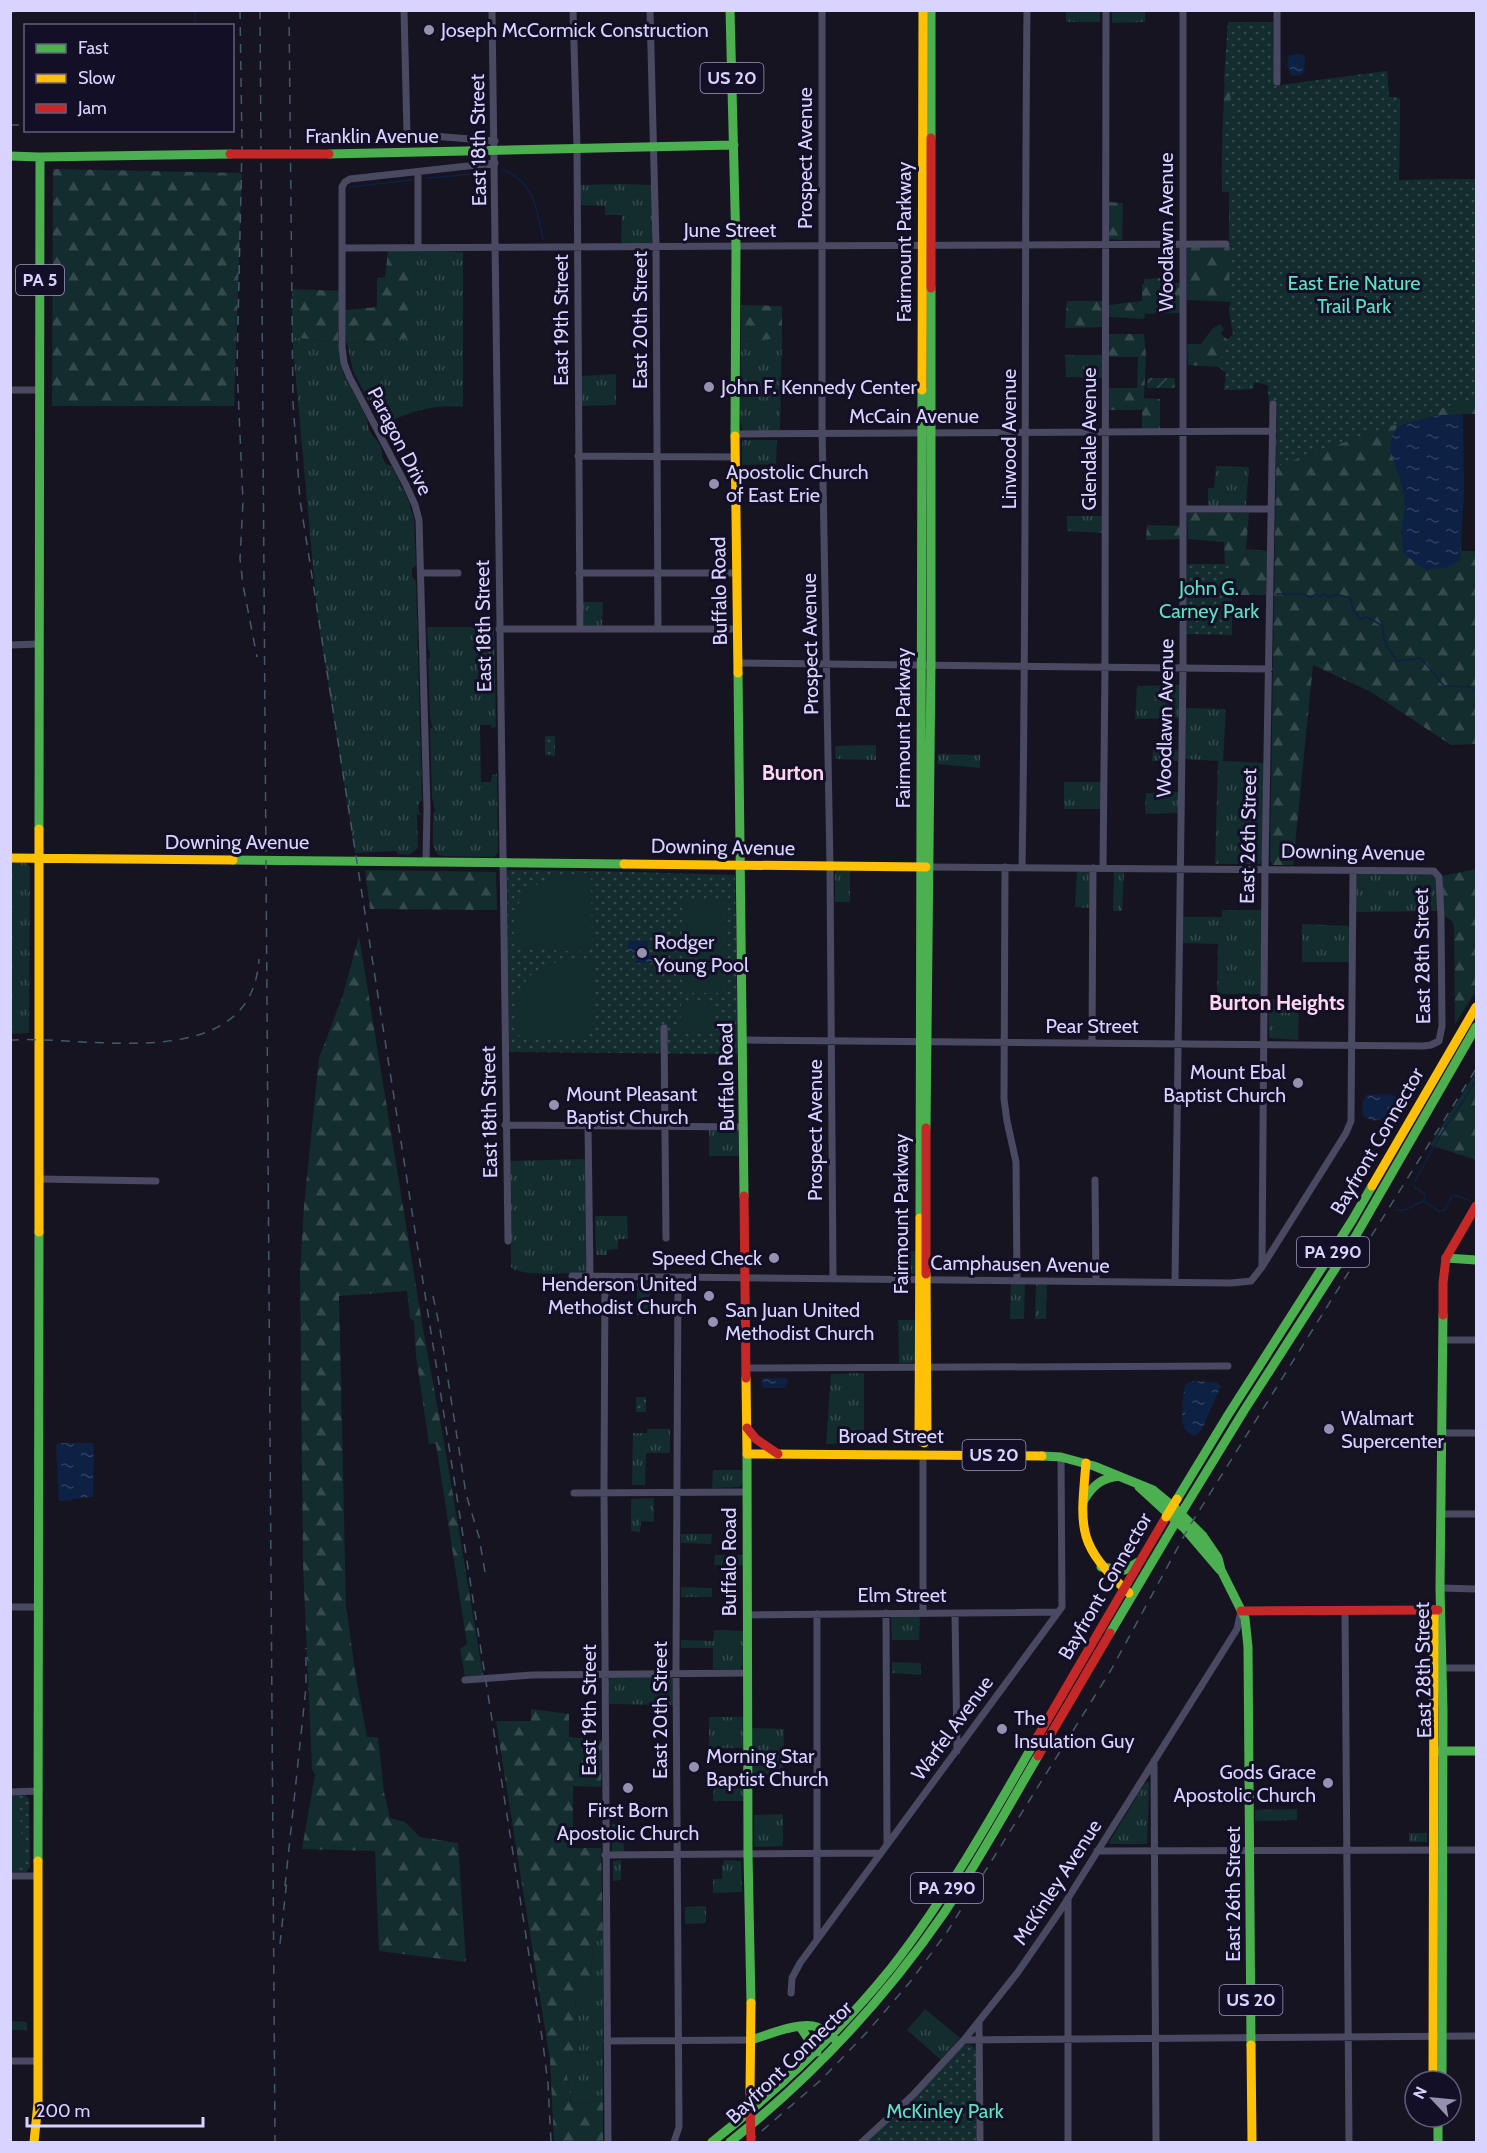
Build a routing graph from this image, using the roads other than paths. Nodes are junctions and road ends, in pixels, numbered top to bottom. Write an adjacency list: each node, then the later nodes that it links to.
1 (404, 10): 14 (street)
2 (492, 10): 14 (street, East 18th Street)
3 (573, 10): 17 (street, East 19th Street)
4 (650, 10): 16 (street, East 20th Street)
5 (730, 10): 15 (main road, Buffalo Road / US 20)
6 (822, 10): 27 (street, Prospect Avenue)
7 (923, 10): 28 (main road, Fairmount Parkway)
8 (931, 10): 28 (main road, Fairmount Parkway)
9 (1027, 10): 23 (street, Linwood Avenue)
10 (1106, 10): 24 (street, Glendale Avenue)
11 (1183, 10): 25 (street, Woodlawn Avenue)
12 (1277, 10): 13 (street)
13 (1276, 82)
14 (495, 141): 18 (street, East 18th Street)
15 (734, 145): 16 (main road, Franklin Avenue); 33 (main road, Buffalo Road / US 20)
16 (654, 146): 17 (main road, Franklin Avenue); 32 (street, East 20th Street)
17 (577, 147): 18 (main road, Franklin Avenue); 31 (street, East 19th Street)
18 (495, 152): 20 (main road, Franklin Avenue, bridge); 21 (street, East 18th Street)
19 (10, 156): 20 (main road, Franklin Avenue)
20 (40, 157): 36 (main road, PA 5)
21 (495, 163): 22 (street); 30 (street, East 18th Street)
22 (418, 172): 29 (street); 34 (street, Paragon Drive)
23 (1024, 243): 24 (street, June Street); 28 (street, June Street); 39 (street, Linwood Avenue)
24 (1105, 244): 25 (street, June Street); 40 (street, Glendale Avenue)
25 (1182, 244): 26 (street, June Street); 41 (street, Woodlawn Avenue)
26 (1226, 244)
27 (822, 246): 28 (street, June Street); 33 (street, June Street); 44 (street, Prospect Avenue)
28 (926, 246): 42 (main road, Fairmount Parkway)
29 (418, 247): 30 (street, June Street); 34 (street, June Street)
30 (496, 247): 31 (street, June Street); 55 (street, East 18th Street)
31 (577, 247): 32 (street, June Street); 45 (street, East 19th Street)
32 (656, 247): 33 (street, June Street); 46 (street, East 20th Street)
33 (736, 247): 43 (main road, Buffalo Road / US 20)
34 (342, 248): 51 (street, Paragon Drive)
35 (10, 390): 36 (street)
36 (39, 390): 59 (main road, PA 5)
37 (1274, 404): 38 (street, East 26th Street)
38 (1273, 431): 41 (street, McCain Avenue); 49 (street, East 26th Street)
39 (1026, 432): 40 (street, McCain Avenue); 42 (street, McCain Avenue); 64 (street, Linwood Avenue)
40 (1105, 432): 41 (street, McCain Avenue); 65 (street, Glendale Avenue)
41 (1183, 432): 48 (street, Woodlawn Avenue)
42 (927, 433): 44 (street, McCain Avenue); 63 (main road, Fairmount Parkway)
43 (736, 434): 44 (street, McCain Avenue); 47 (main road, Buffalo Road / US 20)
44 (822, 434): 62 (street, Prospect Avenue)
45 (578, 456): 46 (street); 53 (street, East 19th Street)
46 (656, 456): 47 (street); 50 (street, East 20th Street)
47 (736, 457): 54 (main road, Buffalo Road / US 20)
48 (1183, 509): 49 (street); 66 (street, Woodlawn Avenue)
49 (1271, 510): 67 (street, East 26th Street)
50 (657, 572): 53 (street); 54 (street); 57 (street, East 20th Street)
51 (421, 573): 52 (street); 70 (street, Paragon Drive)
52 (458, 573)
53 (579, 573): 56 (street, East 19th Street)
54 (737, 573): 58 (main road, Buffalo Road / US 20)
55 (500, 629): 56 (street); 71 (street, East 18th Street)
56 (580, 629): 57 (street)
57 (658, 629): 58 (street)
58 (737, 629): 61 (main road, Buffalo Road / US 20)
59 (39, 644): 60 (street); 69 (main road, PA 5)
60 (10, 645)
61 (738, 663): 62 (street); 72 (main road, Buffalo Road / US 20)
62 (827, 664): 63 (street); 73 (street, Prospect Avenue)
63 (926, 665): 64 (street); 74 (main road, Fairmount Parkway)
64 (1025, 667): 65 (street); 76 (street, Linwood Avenue)
65 (1105, 668): 66 (street); 78 (street, Glendale Avenue)
66 (1183, 668): 67 (street); 79 (street, Woodlawn Avenue)
67 (1269, 669): 80 (street, East 26th Street)
68 (10, 858): 69 (main road, Downing Avenue)
69 (39, 859): 70 (main road, Downing Avenue); 99 (main road, PA 5)
70 (426, 862): 71 (main road, Downing Avenue)
71 (503, 863): 72 (main road, Downing Avenue); 95 (street, East 18th Street)
72 (741, 866): 73 (main road, Downing Avenue); 86 (main road, Buffalo Road / US 20)
73 (830, 866): 74 (main road, Downing Avenue); 87 (street, Prospect Avenue)
74 (925, 867): 75 (street, Downing Avenue); 88 (main road, Fairmount Parkway)
75 (1005, 867): 76 (street, Downing Avenue); 90 (street)
76 (1022, 868): 77 (street, Downing Avenue)
77 (1093, 868): 78 (street, Downing Avenue); 91 (street)
78 (1103, 868): 79 (street, Downing Avenue)
79 (1180, 869): 80 (street, Downing Avenue); 92 (street, Woodlawn Avenue)
80 (1265, 869): 81 (street, Downing Avenue); 93 (street, East 26th Street)
81 (1353, 870): 82 (street, Downing Avenue); 94 (street)
82 (1436, 872): 89 (street, East 28th Street)
83 (1476, 1007): 139 (main road, Bayfront Connector / PA 290, bridge)
84 (1476, 1027): 144 (main road, Bayfront Connector / PA 290, bridge)
85 (664, 1028): 97 (street)
86 (743, 1040): 87 (street, Pear Street); 98 (main road, Buffalo Road / US 20)
87 (831, 1041): 88 (street, Pear Street); 113 (street, Prospect Avenue)
88 (924, 1041): 90 (street, Pear Street); 114 (main road, Fairmount Parkway)
89 (1439, 1041): 94 (street, Pear Street)
90 (1004, 1042): 91 (street, Pear Street); 115 (street)
91 (1092, 1042): 92 (street, Pear Street)
92 (1178, 1043): 93 (street, Pear Street); 117 (street, Woodlawn Avenue)
93 (1264, 1043): 94 (street, Pear Street); 107 (street, East 26th Street)
94 (1353, 1044): 107 (street)
95 (505, 1125): 96 (street); 104 (street, East 18th Street)
96 (588, 1125): 97 (street); 109 (street)
97 (665, 1126): 98 (street); 103 (street)
98 (744, 1126): 112 (main road, Buffalo Road / US 20)
99 (38, 1179): 101 (street); 146 (main road, PA 5)
100 (1095, 1180): 116 (street)
101 (156, 1181)
102 (1476, 1206): 105 (main road)
103 (666, 1238)
104 (508, 1240)
105 (1446, 1258): 106 (main road); 118 (main road, East 28th Street)
106 (1476, 1260)
107 (1262, 1268): 117 (street, Camphausen Avenue)
108 (572, 1276): 109 (street, Camphausen Avenue)
109 (590, 1276): 110 (street, Camphausen Avenue)
110 (605, 1277): 111 (street, Camphausen Avenue); 133 (street, East 19th Street)
111 (678, 1278): 112 (street, Camphausen Avenue); 134 (street, East 20th Street)
112 (747, 1278): 113 (street, Camphausen Avenue); 122 (main road, Buffalo Road / US 20)
113 (833, 1278): 114 (street, Camphausen Avenue)
114 (923, 1279): 115 (street, Camphausen Avenue); 121 (main road, Fairmount Parkway)
115 (1017, 1280): 116 (street, Camphausen Avenue)
116 (1096, 1281): 117 (street, Camphausen Avenue)
117 (1175, 1282)
118 (1442, 1340): 119 (street); 124 (main road, East 28th Street)
119 (1476, 1340)
120 (1228, 1366): 121 (street)
121 (923, 1367): 122 (street); 128 (main road, Fairmount Parkway)
122 (747, 1368): 123 (main road, Buffalo Road / US 20)
123 (747, 1428): 126 (main road, Buffalo Road / US 20); 127 (main road)
124 (1442, 1433): 125 (street); 137 (main road, East 28th Street)
125 (1476, 1433)
126 (747, 1454): 127 (main road, Broad Street / US 20); 135 (main road, Buffalo Road)
127 (778, 1454): 128 (main road, Broad Street / US 20)
128 (923, 1454): 129 (main road, Broad Street / US 20); 152 (street, Fairmount Parkway)
129 (1061, 1458): 130 (main road, Broad Street / US 20); 150 (street, Warfel Avenue)
130 (1086, 1463): 131 (main road, Broad Street / US 20); 136 (main road)
131 (1119, 1476): 136 (main road); 149 (main road, Broad Street / US 20)
132 (574, 1492): 133 (street)
133 (604, 1492): 134 (street); 160 (street, East 19th Street)
134 (676, 1492): 135 (street); 158 (street, East 20th Street)
135 (747, 1492): 155 (main road, Buffalo Road)
136 (1082, 1504): 140 (main road)
137 (1442, 1514): 138 (street); 141 (main road, East 28th Street)
138 (1476, 1514)
139 (1142, 1560): 140 (main road); 143 (main road, Bayfront Connector / PA 290)
140 (1100, 1566): 143 (main road)
141 (1440, 1588): 142 (street); 148 (main road, East 28th Street)
142 (1476, 1588)
143 (1124, 1589): 144 (main road); 188 (main road, Bayfront Connector / PA 290)
144 (1132, 1596): 200 (main road, Bayfront Connector / PA 290)
145 (10, 1607): 146 (street)
146 (38, 1607): 167 (main road, PA 5)
147 (1345, 1610): 148 (main road); 149 (main road); 175 (street)
148 (1437, 1610): 156 (main road, East 28th Street); 163 (main road, East 28th Street)
149 (1242, 1611): 166 (street, McKinley Avenue); 174 (main road, East 26th Street / US 20)
150 (1058, 1612): 153 (street, Elm Street); 162 (street, Warfel Avenue)
151 (886, 1613): 152 (street, Elm Street); 154 (street, Elm Street); 169 (street)
152 (923, 1613): 153 (street, Elm Street)
153 (955, 1613): 162 (street)
154 (817, 1614): 155 (street, Elm Street); 176 (street)
155 (747, 1615): 159 (main road, Buffalo Road)
156 (1442, 1668): 157 (street); 164 (main road, East 28th Street)
157 (1476, 1668)
158 (676, 1673): 159 (street); 160 (street); 178 (street, East 20th Street)
159 (747, 1673): 179 (main road, Buffalo Road)
160 (605, 1674): 161 (street); 180 (street, East 19th Street)
161 (465, 1680)
162 (957, 1751): 169 (street, Warfel Avenue)
163 (1432, 1751): 164 (main road); 170 (main road, East 28th Street)
164 (1443, 1751): 165 (main road); 170 (main road, East 28th Street)
165 (1476, 1751)
166 (1154, 1759): 172 (street, McKinley Avenue); 173 (street)
167 (38, 1791): 168 (street); 182 (main road, PA 5)
168 (10, 1792)
169 (887, 1844): 177 (street, Warfel Avenue)
170 (1438, 1850): 171 (street); 175 (street); 189 (main road, East 28th Street)
171 (1476, 1850)
172 (1097, 1851): 173 (street); 183 (street, McKinley Avenue)
173 (1154, 1851): 174 (street); 194 (street)
174 (1250, 1851): 175 (street); 191 (main road, East 26th Street / US 20)
175 (1348, 1851): 192 (street)
176 (817, 1853): 177 (street); 179 (street); 184 (street)
177 (880, 1853): 184 (street, Warfel Avenue)
178 (677, 1854): 179 (street); 180 (street); 199 (street, East 20th Street)
179 (748, 1854): 196 (main road, Buffalo Road)
180 (605, 1855): 198 (street, East 19th Street)
181 (10, 1876): 182 (street)
182 (38, 1876): 203 (main road, PA 5)
183 (1068, 1899): 186 (street, McKinley Avenue); 193 (street)
184 (817, 1939): 185 (street, Warfel Avenue)
185 (791, 1993)
186 (980, 2021): 195 (street); 197 (street, McKinley Avenue)
187 (801, 2028): 188 (main road); 196 (main road); 201 (main road)
188 (831, 2036): 200 (main road); 201 (main road, Bayfront Connector / PA 290)
189 (1438, 2036): 190 (street); 192 (street); 204 (main road, East 28th Street); 205 (main road, East 28th Street)
190 (1476, 2036)
191 (1252, 2037): 192 (street); 194 (street); 216 (main road, East 26th Street / US 20)
192 (1348, 2037): 217 (street)
193 (1067, 2038): 194 (street); 195 (street); 214 (street)
194 (1155, 2038): 215 (street)
195 (979, 2039): 197 (street); 213 (street)
196 (752, 2040): 199 (street); 211 (main road, Buffalo Road, bridge)
197 (964, 2040): 212 (street, McKinley Avenue)
198 (608, 2041): 199 (street); 207 (street, East 19th Street)
199 (679, 2041): 208 (street, East 20th Street)
200 (839, 2043): 210 (main road, Bayfront Connector / PA 290)
201 (817, 2052): 209 (main road, Bayfront Connector / PA 290)
202 (10, 2061): 203 (street)
203 (38, 2061): 206 (main road, PA 5)
204 (1434, 2069)
205 (1441, 2069)
206 (34, 2142)
207 (608, 2142)
208 (674, 2142)
209 (712, 2142)
210 (730, 2142)
211 (751, 2142)
212 (862, 2142)
213 (980, 2142)
214 (1068, 2142)
215 (1156, 2142)
216 (1252, 2142)
217 (1349, 2142)

